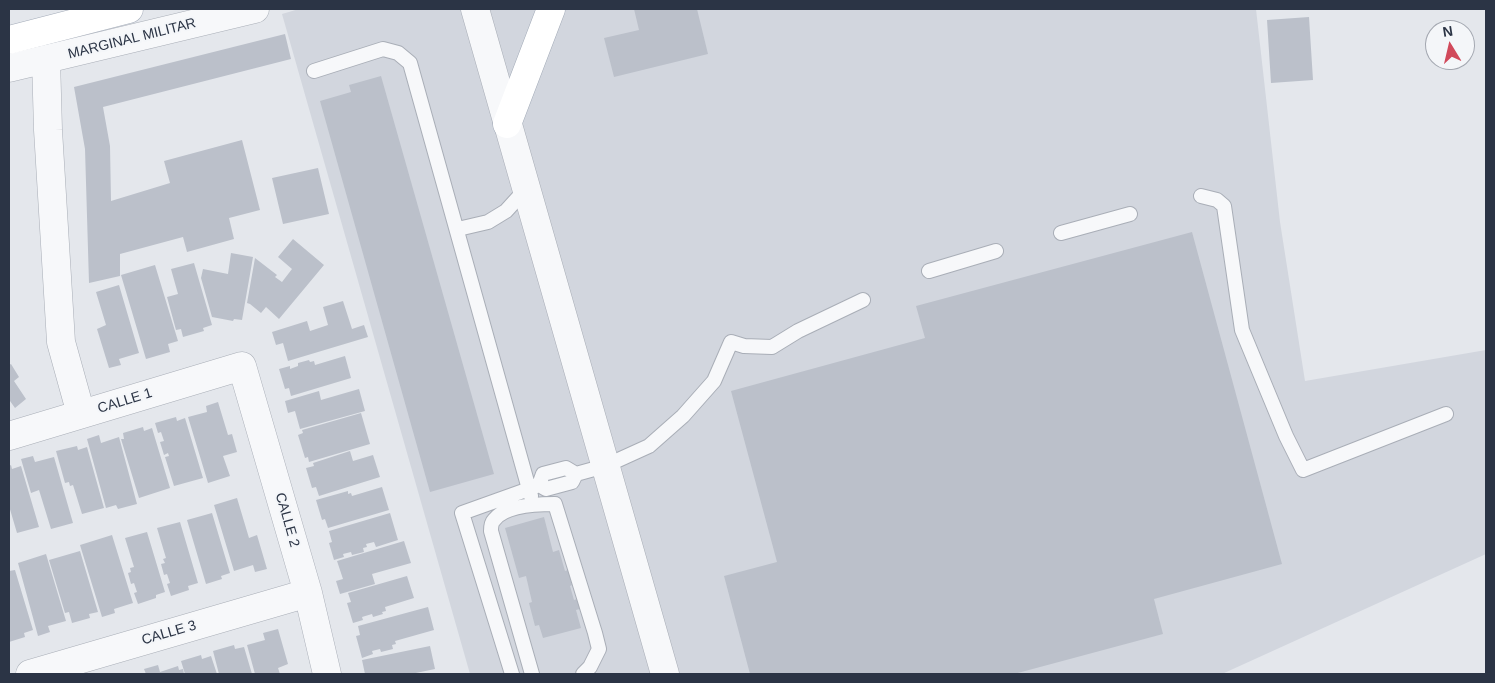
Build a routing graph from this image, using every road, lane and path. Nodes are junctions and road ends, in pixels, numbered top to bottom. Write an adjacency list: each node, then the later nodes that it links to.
1 (129, 9): 5 (main road)
2 (255, 9): 6 (street, MARGINAL MILITAR)
3 (551, 9): 9 (main road)
4 (473, 15): 9 (street)
5 (9, 40)
6 (46, 59): 7 (street, MARGINAL MILITAR); 19 (street)
7 (9, 68)
8 (314, 71): 13 (lane)
9 (508, 124): 10 (street)
10 (526, 189): 13 (lane); 22 (street)
11 (1201, 196): 20 (lane)
12 (1130, 214): 14 (lane)
13 (458, 229): 23 (lane)
14 (1061, 233)
15 (996, 251): 16 (lane)
16 (929, 271)
17 (863, 300): 22 (lane)
18 (242, 366): 19 (street, CALLE 1); 25 (street, CALLE 2)
19 (81, 414): 21 (street, CALLE 1)
20 (1446, 414)
21 (9, 436)
22 (606, 466): 23 (lane); 31 (street)
23 (534, 487): 24 (lane); 28 (lane)
24 (533, 504): 29 (lane); 30 (lane)
25 (308, 592): 26 (street, CALLE 3); 27 (street, CALLE 2)
26 (30, 674)
27 (327, 674)
28 (512, 674)
29 (532, 674)
30 (582, 674)
31 (665, 674)

